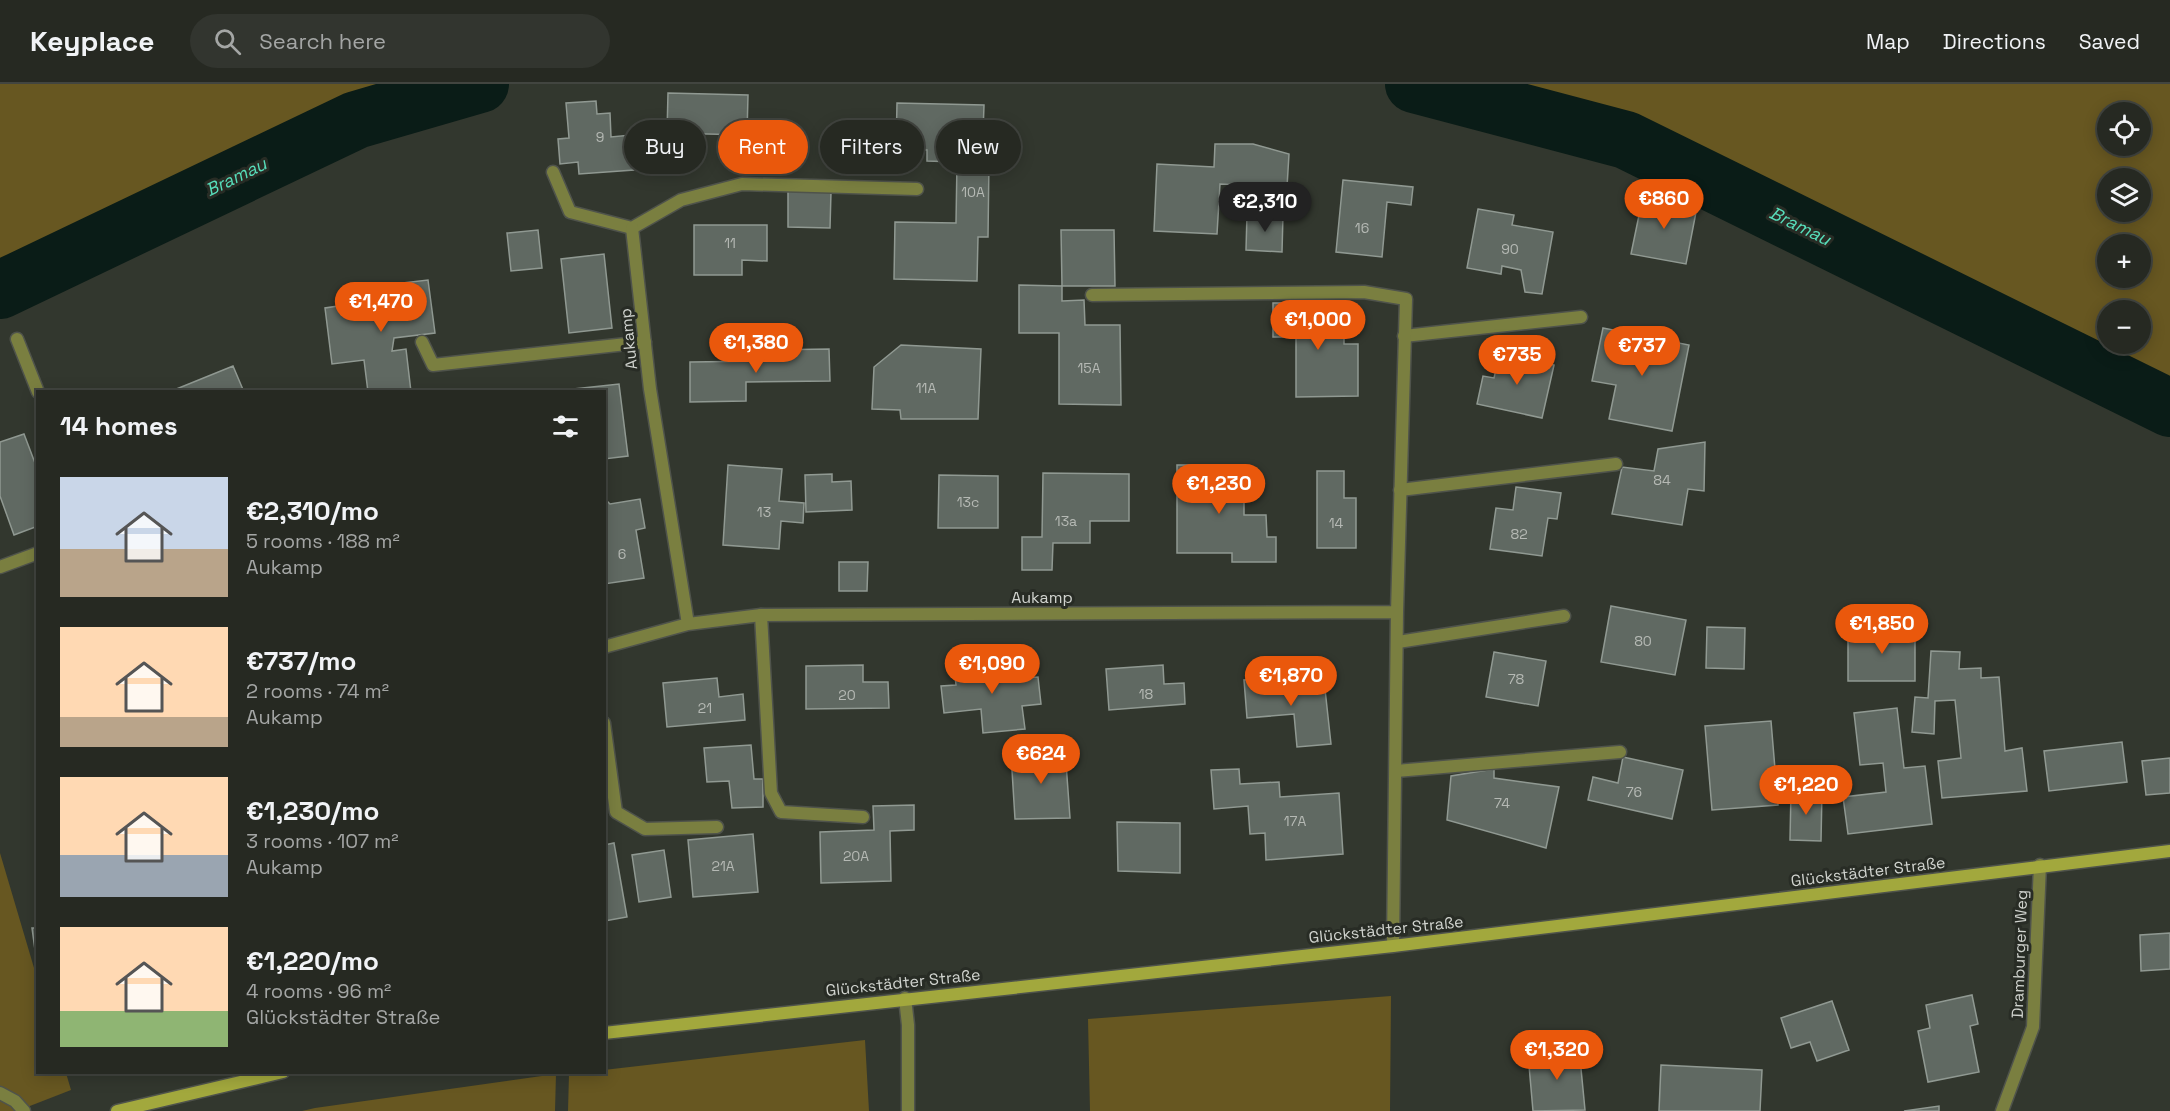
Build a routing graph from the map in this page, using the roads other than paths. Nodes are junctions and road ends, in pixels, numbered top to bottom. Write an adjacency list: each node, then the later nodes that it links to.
1 (553, 172): 3 (street)
2 (917, 189): 3 (street)
3 (632, 228): 9 (street, Aukamp)
4 (1092, 295): 6 (street)
5 (1581, 317): 6 (street)
6 (1404, 336): 12 (street)
7 (17, 339): 10 (street)
8 (422, 342): 9 (street)
9 (645, 342): 18 (street, Aukamp)
10 (37, 390)
11 (1616, 464): 12 (street)
12 (1400, 490): 15 (street)
13 (36, 554): 14 (street)
14 (0, 567)
15 (1397, 612): 16 (street, Aukamp); 19 (street)
16 (761, 615): 18 (street, Aukamp); 24 (street)
17 (1564, 616): 19 (street)
18 (688, 624): 20 (street, Aukamp)
19 (1398, 642): 23 (street)
20 (606, 646)
21 (606, 738): 25 (street)
22 (1620, 752): 23 (street)
23 (1396, 771): 28 (street)
24 (863, 817)
25 (717, 827)
26 (2170, 851): 27 (street, Glückstädter Straße)
27 (2040, 865): 28 (street, Glückstädter Straße); 36 (street, Dramburger Weg)
28 (1393, 946): 29 (street, Glückstädter Straße)
29 (905, 998): 30 (street, Glückstädter Straße); 35 (street)
30 (606, 1033)
31 (274, 1074): 34 (street)
32 (0, 1093): 33 (street)
33 (24, 1111)
34 (117, 1111)
35 (908, 1111)
36 (2002, 1111)

